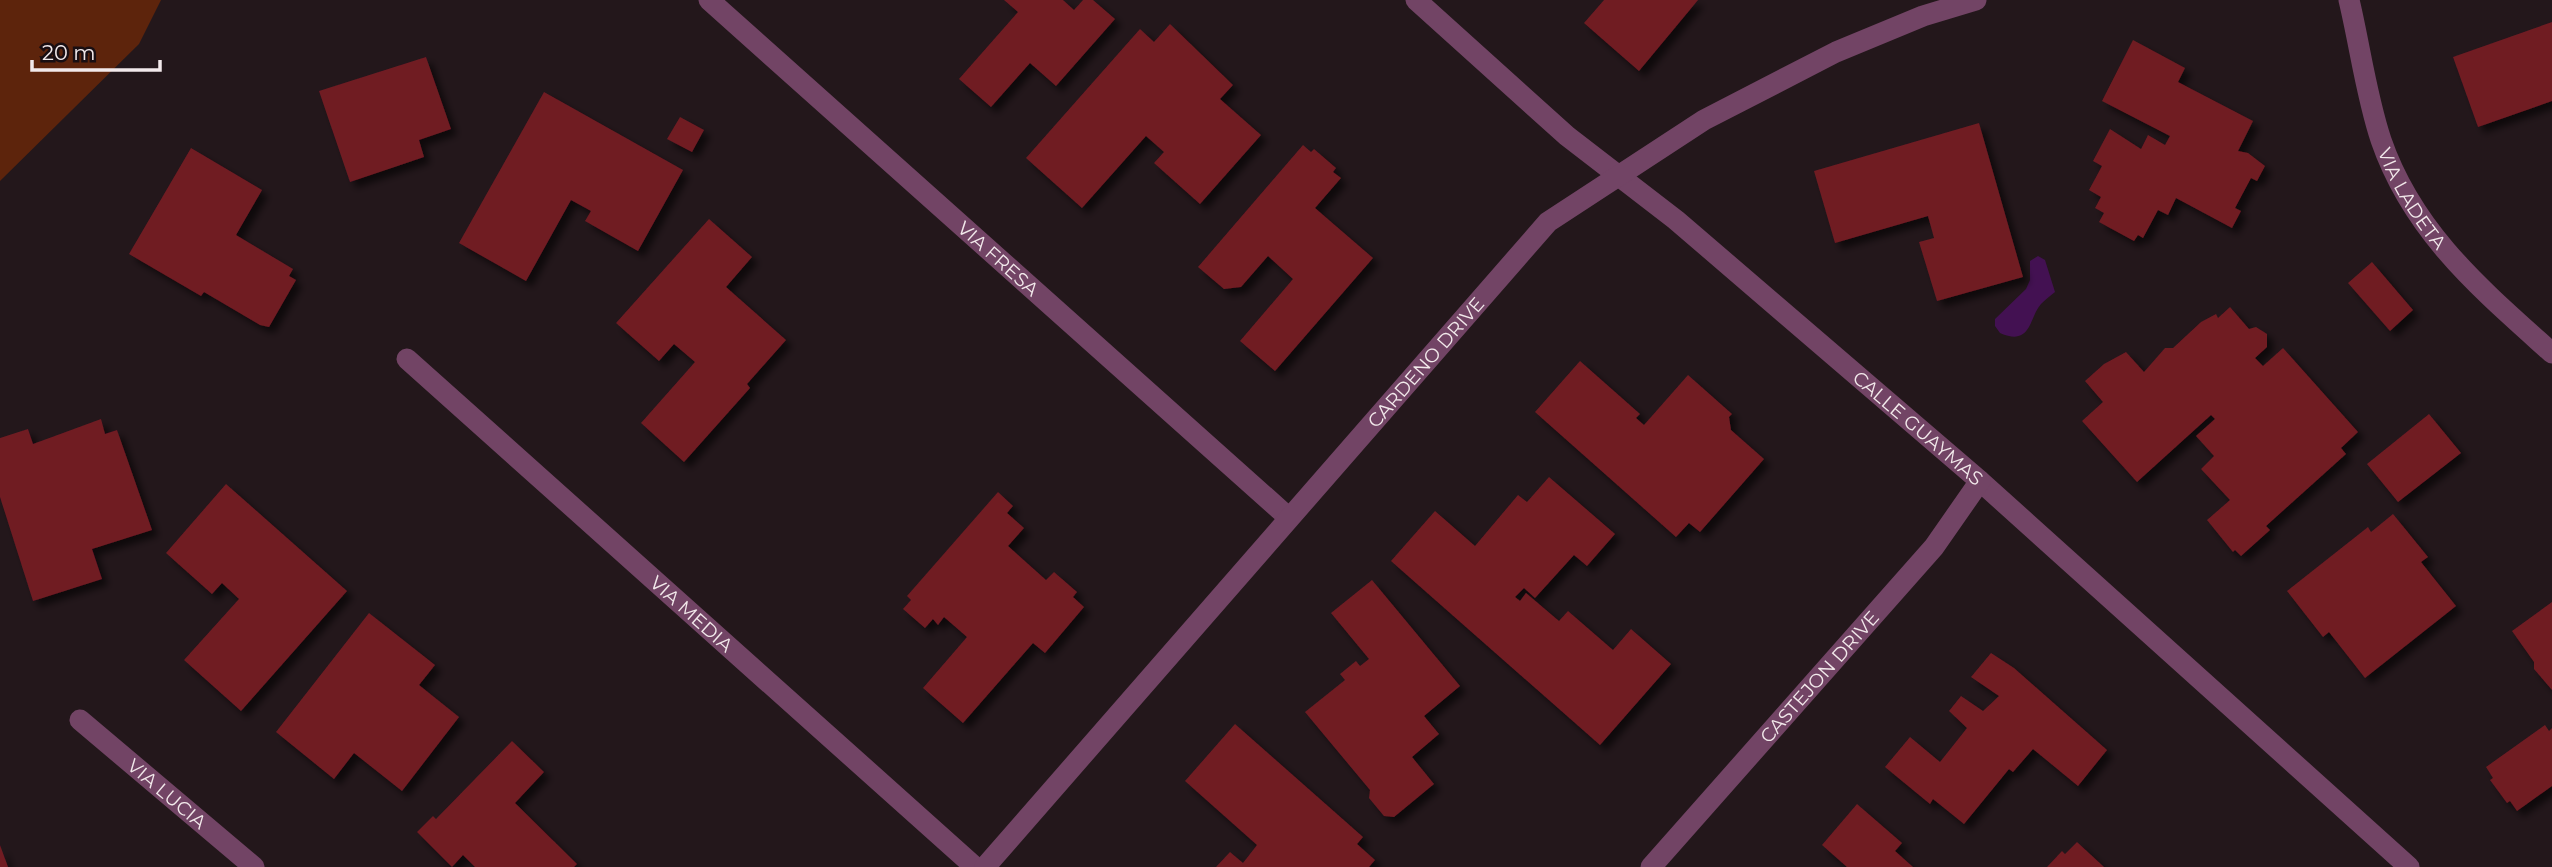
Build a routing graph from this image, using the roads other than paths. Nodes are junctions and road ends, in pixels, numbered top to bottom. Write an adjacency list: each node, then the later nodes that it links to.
1 (709, 0): 10 (street, VIA FRESA)
2 (1416, 0): 6 (street, CALLE GUAYMAS)
3 (1976, 0): 5 (street, CARDENO DRIVE)
4 (2349, 0): 7 (street, VIA LADETA)
5 (1920, 8): 6 (street, CARDENO DRIVE)
6 (1620, 175): 9 (street, CALLE GUAYMAS); 10 (street, CARDENO DRIVE)
7 (2552, 353)
8 (407, 359): 13 (street, VIA MEDIA)
9 (1980, 481): 15 (street, CASTEJON DRIVE); 16 (street, CALLE GUAYMAS)
10 (1288, 517): 14 (street, CARDENO DRIVE)
11 (80, 720): 12 (street, VIA LUCIA)
12 (254, 867)
13 (975, 867)
14 (985, 867)
15 (1651, 867)
16 (2409, 867)

